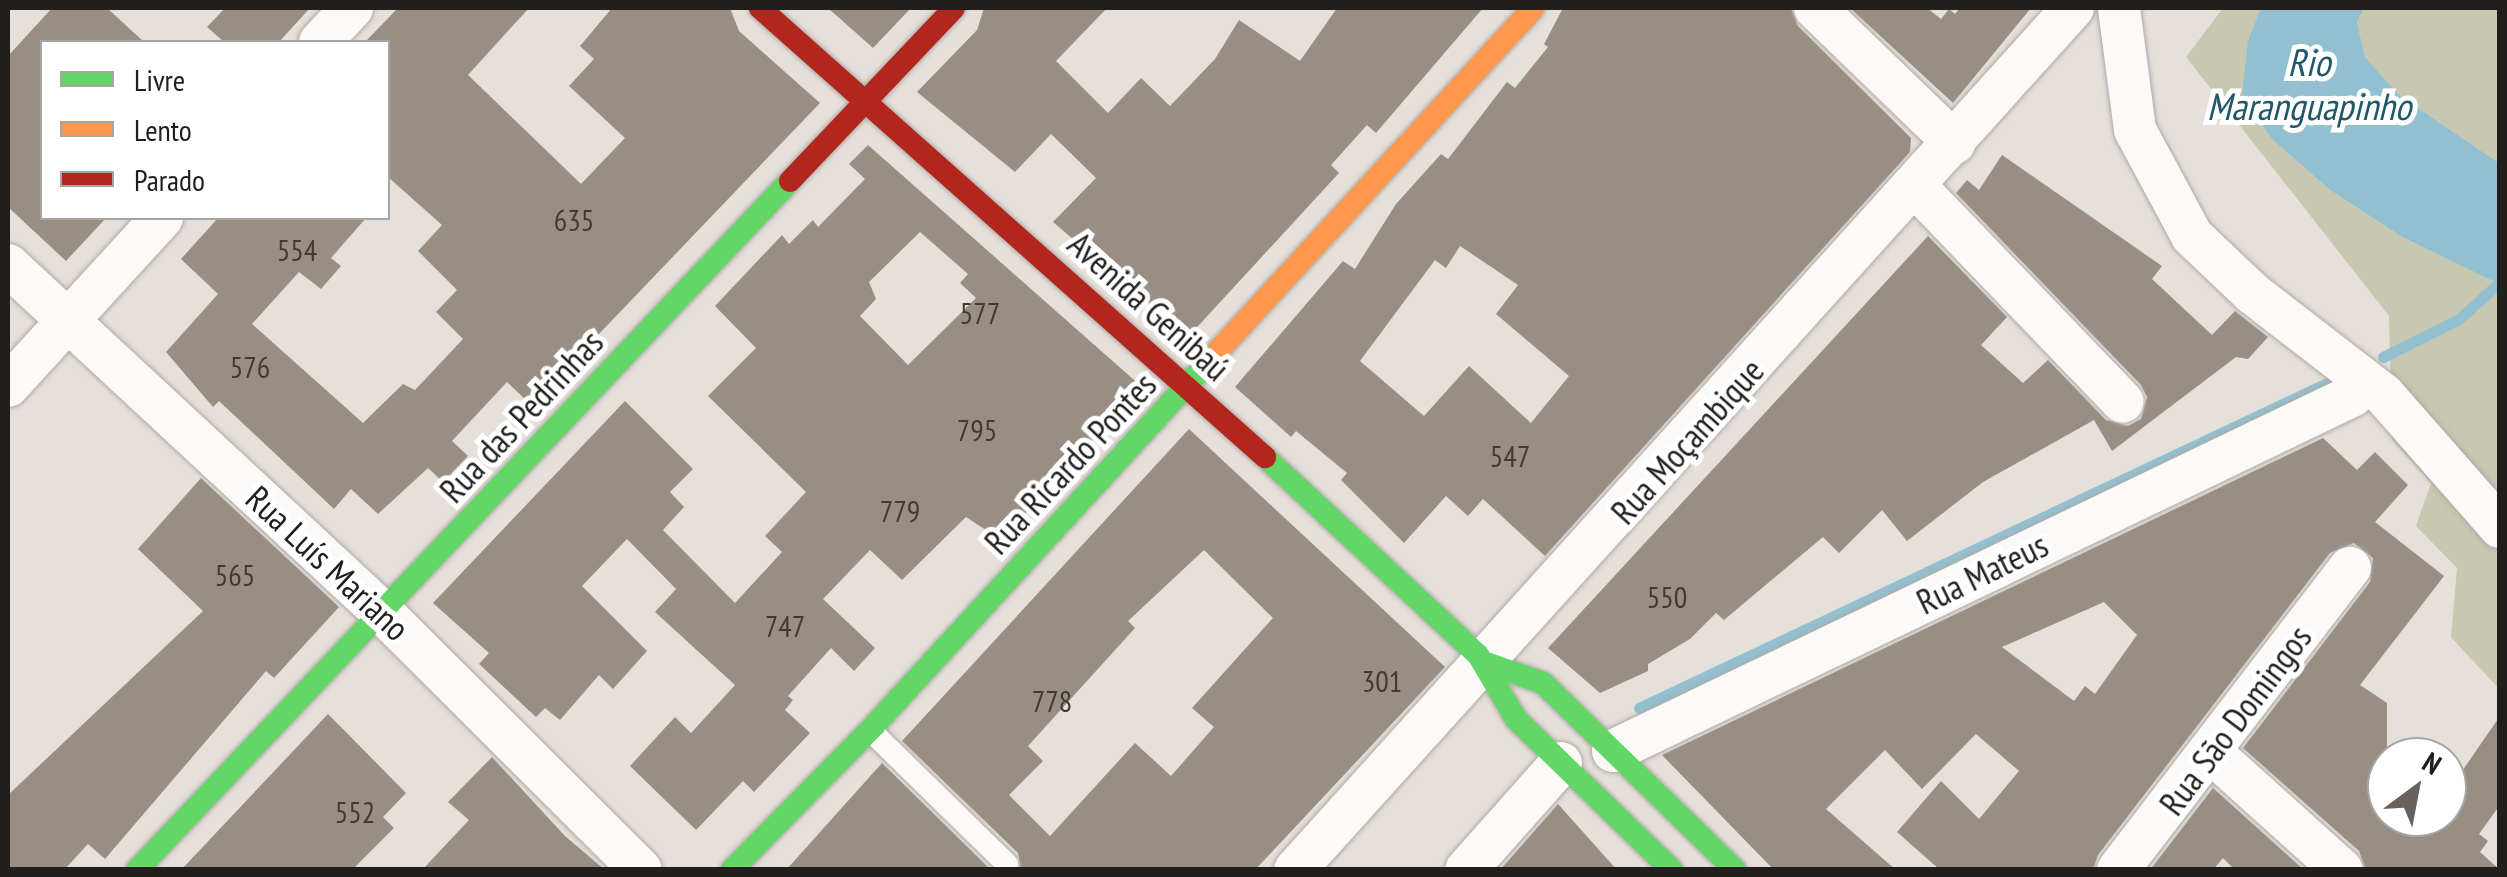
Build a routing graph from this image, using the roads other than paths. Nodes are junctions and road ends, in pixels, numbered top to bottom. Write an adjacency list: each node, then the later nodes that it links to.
1 (352, 8): 8 (street)
2 (760, 8): 9 (street, Avenida Genibaú)
3 (954, 8): 9 (street, Rua das Pedrinhas)
4 (1533, 8): 16 (street, Rua Ricardo Pontes)
5 (1815, 8): 10 (street)
6 (2072, 8): 10 (street, Rua Moçambique)
7 (2118, 8): 19 (street)
8 (322, 40)
9 (865, 102): 16 (street, Avenida Genibaú); 21 (street, Rua das Pedrinhas)
10 (1955, 142): 11 (street, Rua Moçambique)
11 (1916, 186): 18 (street); 22 (street, Rua Moçambique)
12 (160, 220): 14 (street)
13 (8, 265): 14 (street, Rua Luís Mariano)
14 (68, 321): 15 (street); 21 (street, Rua Luís Mariano)
15 (8, 386)
16 (1188, 386): 22 (street, Avenida Genibaú); 23 (street, Rua Ricardo Pontes)
17 (2352, 396): 24 (street, Rua Mateus)
18 (2124, 402)
19 (2500, 528)
20 (2350, 568): 25 (street, Rua São Domingos)
21 (383, 613): 28 (street, Rua das Pedrinhas); 29 (street, Rua Luís Mariano)
22 (1486, 663): 24 (street, Avenida Genibaú); 26 (street, Avenida Genibaú); 31 (street, Rua Moçambique)
23 (870, 730): 27 (lane); 30 (street, Rua Ricardo Pontes)
24 (1614, 752): 34 (street, Avenida Genibaú)
25 (2213, 754): 35 (street, Rua São Domingos); 36 (street)
26 (1560, 763): 32 (street); 33 (street, Avenida Genibaú)
27 (1007, 864)
28 (137, 870)
29 (641, 870)
30 (732, 870)
31 (1295, 870)
32 (1466, 870)
33 (1672, 870)
34 (1735, 870)
35 (2118, 870)
36 (2342, 870)

